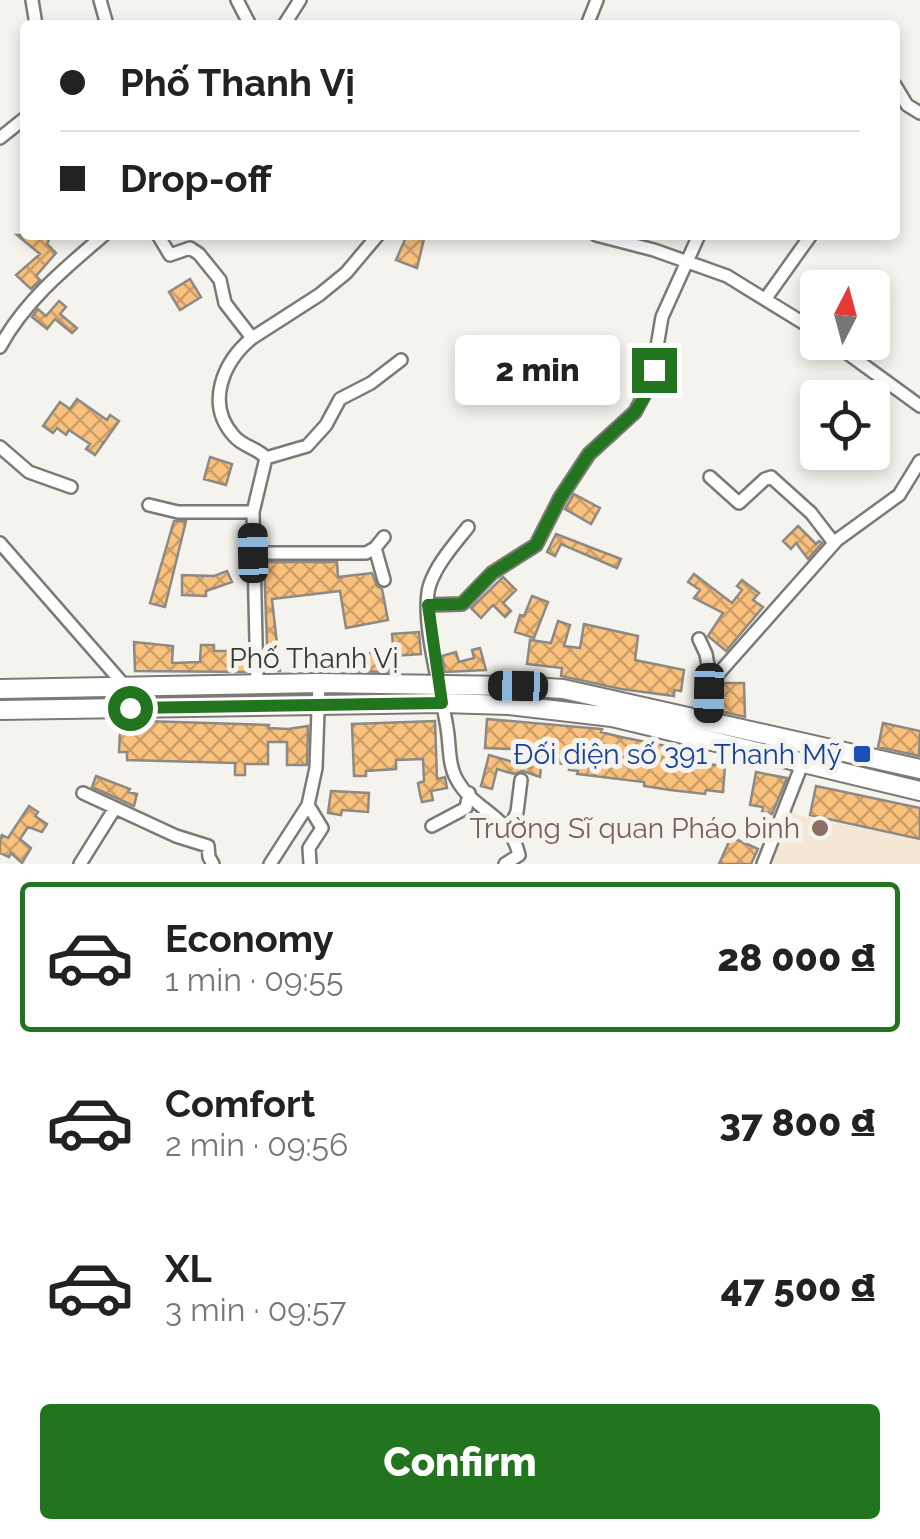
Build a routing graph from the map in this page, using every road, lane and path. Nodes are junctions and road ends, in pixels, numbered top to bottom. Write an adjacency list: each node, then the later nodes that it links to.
1 (900, 93): 2 (street)
2 (920, 113)
3 (20, 122): 4 (street)
4 (0, 138)
5 (98, 240): 15 (street)
6 (161, 240): 14 (street)
7 (374, 240): 14 (street)
8 (618, 240): 11 (street)
9 (696, 240): 11 (street)
10 (808, 240): 12 (street)
11 (686, 260): 12 (street); 33 (street)
12 (766, 298): 13 (street)
13 (800, 320)
14 (252, 338): 20 (street)
15 (0, 347)
16 (401, 360): 20 (street)
17 (857, 360): 18 (street)
18 (920, 406)
19 (0, 447): 23 (street)
20 (266, 458): 25 (street)
21 (920, 461): 29 (street)
22 (710, 477): 29 (street)
23 (71, 488)
24 (149, 505): 25 (street)
25 (252, 512): 31 (street)
26 (468, 527): 33 (street)
27 (384, 537): 30 (street)
28 (0, 543): 38 (street)
29 (834, 543): 35 (street)
30 (376, 548): 31 (street); 32 (street)
31 (253, 553): 37 (street)
32 (384, 580)
33 (428, 605): 40 (street)
34 (699, 639): 35 (street)
35 (711, 682): 43 (street)
36 (319, 684): 37 (main road, Phố Thanh Vị); 40 (main road, Phố Thanh Vị); 41 (street)
37 (257, 685): 38 (main road, Phố Thanh Vị)
38 (125, 686): 39 (main road, Phố Thanh Vị)
39 (0, 690)
40 (439, 694): 41 (main road, Phố Thanh Vị); 43 (main road, Phố Thanh Vị); 45 (main road, Phố Thanh Vị); 49 (street)
41 (318, 704): 42 (main road, Phố Thanh Vị); 51 (street)
42 (0, 710)
43 (708, 720): 44 (main road, Phố Thanh Vị)
44 (810, 744): 45 (street); 46 (main road, Phố Thanh Vị)
45 (802, 763): 48 (main road, Phố Thanh Vị); 60 (street)
46 (920, 770)
47 (521, 780): 54 (street)
48 (920, 791)
49 (469, 793): 53 (street); 54 (street)
50 (84, 794): 52 (street)
51 (308, 805): 57 (street); 58 (street)
52 (115, 808): 55 (street); 56 (street)
53 (432, 826)
54 (509, 830): 59 (street)
55 (80, 864)
56 (214, 864)
57 (270, 864)
58 (310, 864)
59 (504, 864)
60 (763, 864)

